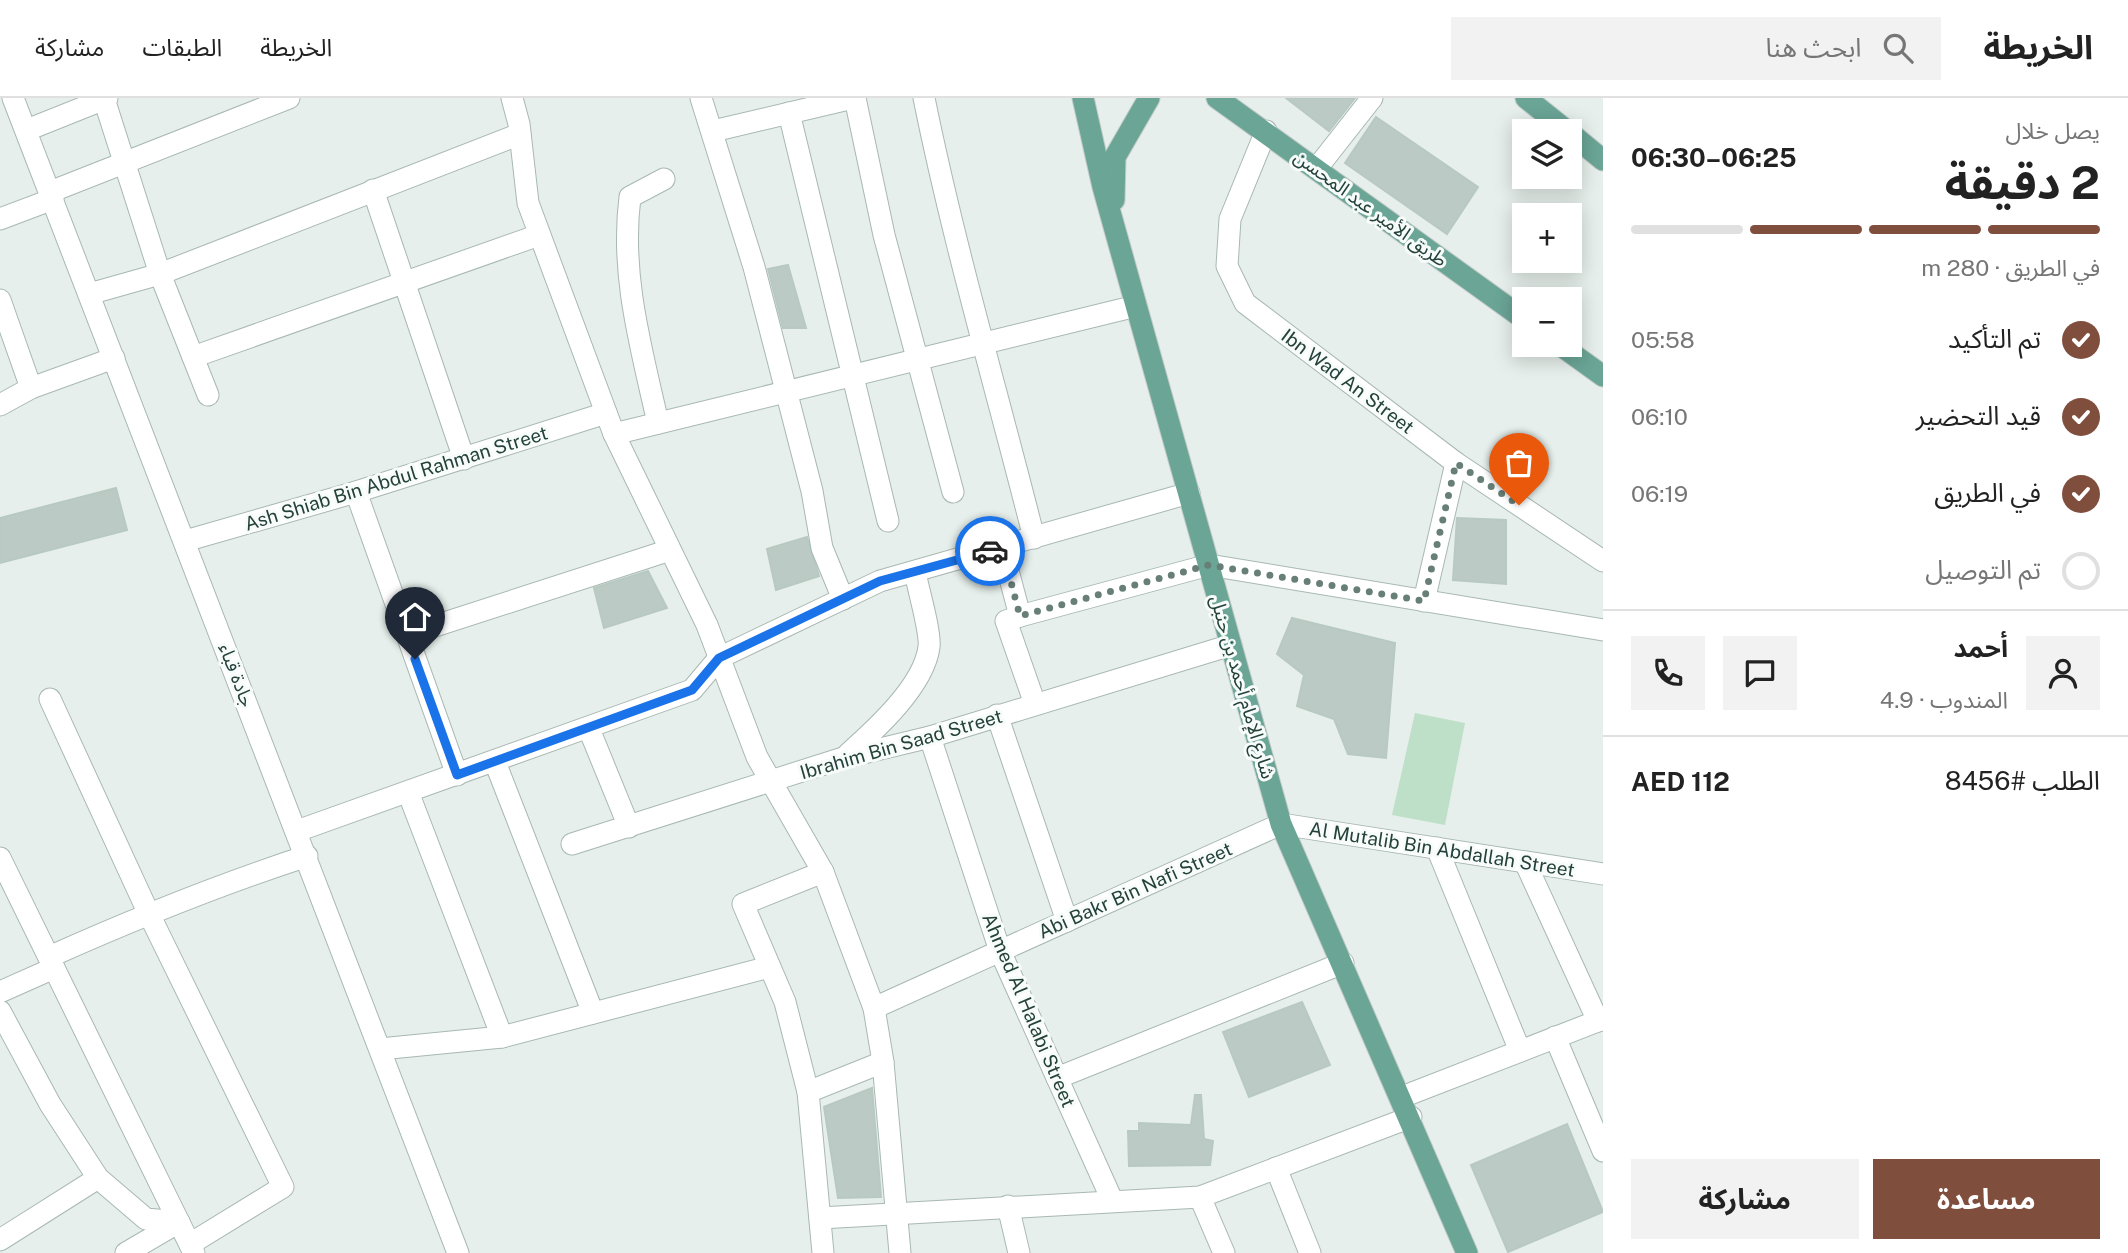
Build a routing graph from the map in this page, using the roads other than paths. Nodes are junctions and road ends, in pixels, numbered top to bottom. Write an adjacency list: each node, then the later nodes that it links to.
1 (7, 98): 14 (street)
2 (13, 98): 17 (street, جادة قباء)
3 (289, 98): 23 (street)
4 (512, 98): 20 (street)
5 (701, 98): 18 (street)
6 (854, 98): 15 (street); 41 (street)
7 (923, 98): 37 (street)
8 (1083, 98): 29 (main road, شارع الإمام أحمد بن حنبل)
9 (1149, 98): 29 (main road)
10 (1217, 98): 19 (main road, طريق الأمير عبد المحسن)
11 (1372, 98): 24 (street)
12 (1526, 98): 16 (main road)
13 (105, 99): 17 (street); 23 (street)
14 (0, 101)
15 (789, 113): 18 (street); 43 (street)
16 (1552, 119)
17 (27, 130): 27 (street, جادة قباء)
18 (713, 131): 45 (street)
19 (1266, 131): 24 (main road, طريق الأمير عبد المحسن); 52 (street, Ibn Wad An Street)
20 (520, 134): 26 (street); 30 (street)
21 (1582, 143): 22 (main road)
22 (1603, 160)
23 (124, 163): 27 (street); 31 (street)
24 (1317, 168): 36 (main road, طريق الأمير عبد المحسن)
25 (664, 179): 49 (street)
26 (373, 190): 31 (street); 32 (street)
27 (52, 195): 28 (street); 33 (street, جادة قباء)
28 (0, 219)
29 (1114, 227): 35 (main road, شارع الإمام أحمد بن حنبل)
30 (539, 236): 32 (street); 48 (street)
31 (160, 274): 33 (street); 38 (street)
32 (404, 281): 38 (street); 51 (street)
33 (89, 294): 40 (street, جادة قباء)
34 (0, 300): 44 (street)
35 (1136, 306): 37 (street); 55 (main road, شارع الإمام أحمد بن حنبل)
36 (1512, 309)
37 (985, 342): 41 (street); 57 (street)
38 (193, 357): 46 (street)
39 (1581, 357): 42 (main road)
40 (114, 358): 44 (street); 58 (street, جادة قباء)
41 (919, 359): 43 (street); 54 (street)
42 (1600, 368)
43 (851, 375): 45 (street); 56 (street)
44 (31, 388): 47 (street)
45 (785, 392): 49 (street); 64 (street)
46 (208, 395)
47 (0, 405)
48 (606, 413): 50 (street); 51 (street, Ash Shiab Bin Abdul Rahman Street)
49 (657, 423): 50 (street)
50 (614, 434): 60 (street)
51 (464, 459): 53 (street, Ash Shiab Bin Abdul Rahman Street)
52 (1456, 463): 61 (street, Ibn Wad An Street); 65 (street)
53 (356, 492): 58 (street, Ash Shiab Bin Abdul Rahman Street); 68 (street)
54 (953, 492)
55 (1189, 494): 57 (street); 62 (main road, شارع الإمام أحمد بن حنبل)
56 (888, 521)
57 (1034, 538): 59 (street)
58 (185, 541): 83 (street, جادة قباء)
59 (1002, 548): 63 (street); 66 (street)
60 (670, 550): 68 (street); 70 (street)
61 (1603, 562)
62 (1209, 565): 65 (street); 66 (street); 69 (main road, شارع الإمام أحمد بن حنبل)
63 (915, 572): 64 (street); 76 (street)
64 (843, 599): 70 (street)
65 (1424, 601): 67 (street)
66 (1020, 616): 72 (street)
67 (1603, 630)
68 (407, 635): 78 (street)
69 (1231, 645): 72 (street, Ibrahim Bin Saad Street); 81 (main road, شارع الإمام أحمد بن حنبل)
70 (719, 658): 74 (street); 79 (street)
71 (50, 699): 91 (street)
72 (1035, 704): 73 (street, Ibrahim Bin Saad Street)
73 (997, 716): 75 (street, Ibrahim Bin Saad Street); 92 (street)
74 (589, 729): 77 (street); 82 (street)
75 (930, 737): 76 (street, Ibrahim Bin Saad Street); 93 (street, Ahmed Al Halabi Street)
76 (843, 758): 79 (street, Ibrahim Bin Saad Street)
77 (495, 762): 78 (street); 100 (street)
78 (457, 775): 80 (street)
79 (773, 782): 82 (street, Ibrahim Bin Saad Street); 89 (street)
80 (408, 792): 83 (street); 102 (street)
81 (1282, 824): 85 (street, Al Mutalib Bin Abdallah Street); 92 (street, Abi Bakr Bin Nafi Street); 95 (main road, شارع الإمام أحمد بن حنبل)
82 (629, 827): 84 (street, Ibrahim Bin Saad Street)
83 (297, 831): 86 (street, جادة قباء)
84 (572, 844)
85 (1437, 848): 88 (street, Al Mutalib Bin Abdallah Street); 105 (street)
86 (307, 856): 91 (street); 104 (street, جادة قباء)
87 (0, 858): 94 (street)
88 (1525, 862): 90 (street, Al Mutalib Bin Abdallah Street); 101 (street)
89 (823, 872): 96 (street); 98 (street)
90 (1603, 873)
91 (148, 912): 94 (street); 121 (street)
92 (1067, 921): 93 (street, Abi Bakr Bin Nafi Street)
93 (1000, 951): 98 (street, Abi Bakr Bin Nafi Street); 107 (street, Ahmed Al Halabi Street)
94 (51, 963): 97 (street); 119 (street)
95 (1343, 963): 107 (street); 109 (main road, شارع الإمام أحمد بن حنبل)
96 (769, 967): 100 (street); 108 (street)
97 (0, 992)
98 (874, 1008): 106 (street)
99 (0, 1011): 113 (street)
100 (593, 1013): 102 (street)
101 (1600, 1020): 103 (street)
102 (502, 1037): 104 (street)
103 (1555, 1037): 105 (street); 111 (street)
104 (380, 1049): 123 (street, جادة قباء)
105 (1520, 1051): 109 (street)
106 (883, 1062): 108 (street); 117 (street)
107 (1057, 1079): 115 (street, Ahmed Al Halabi Street)
108 (808, 1092): 118 (street)
109 (1402, 1097): 110 (main road, شارع الإمام أحمد بن حنبل)
110 (1411, 1117): 112 (street); 129 (main road, شارع الإمام أحمد بن حنبل)
111 (1603, 1152)
112 (1276, 1168): 114 (street); 128 (street)
113 (98, 1178): 119 (street); 120 (street)
114 (1200, 1197): 115 (street); 127 (street)
115 (1112, 1200): 116 (street)
116 (1007, 1206): 117 (street); 126 (street)
117 (895, 1213): 118 (street); 125 (street)
118 (820, 1218): 124 (street)
119 (179, 1222): 121 (street); 122 (street)
120 (0, 1240)
121 (192, 1249)
122 (126, 1253)
123 (458, 1253)
124 (823, 1253)
125 (900, 1253)
126 (1019, 1253)
127 (1224, 1253)
128 (1310, 1253)
129 (1468, 1253)

